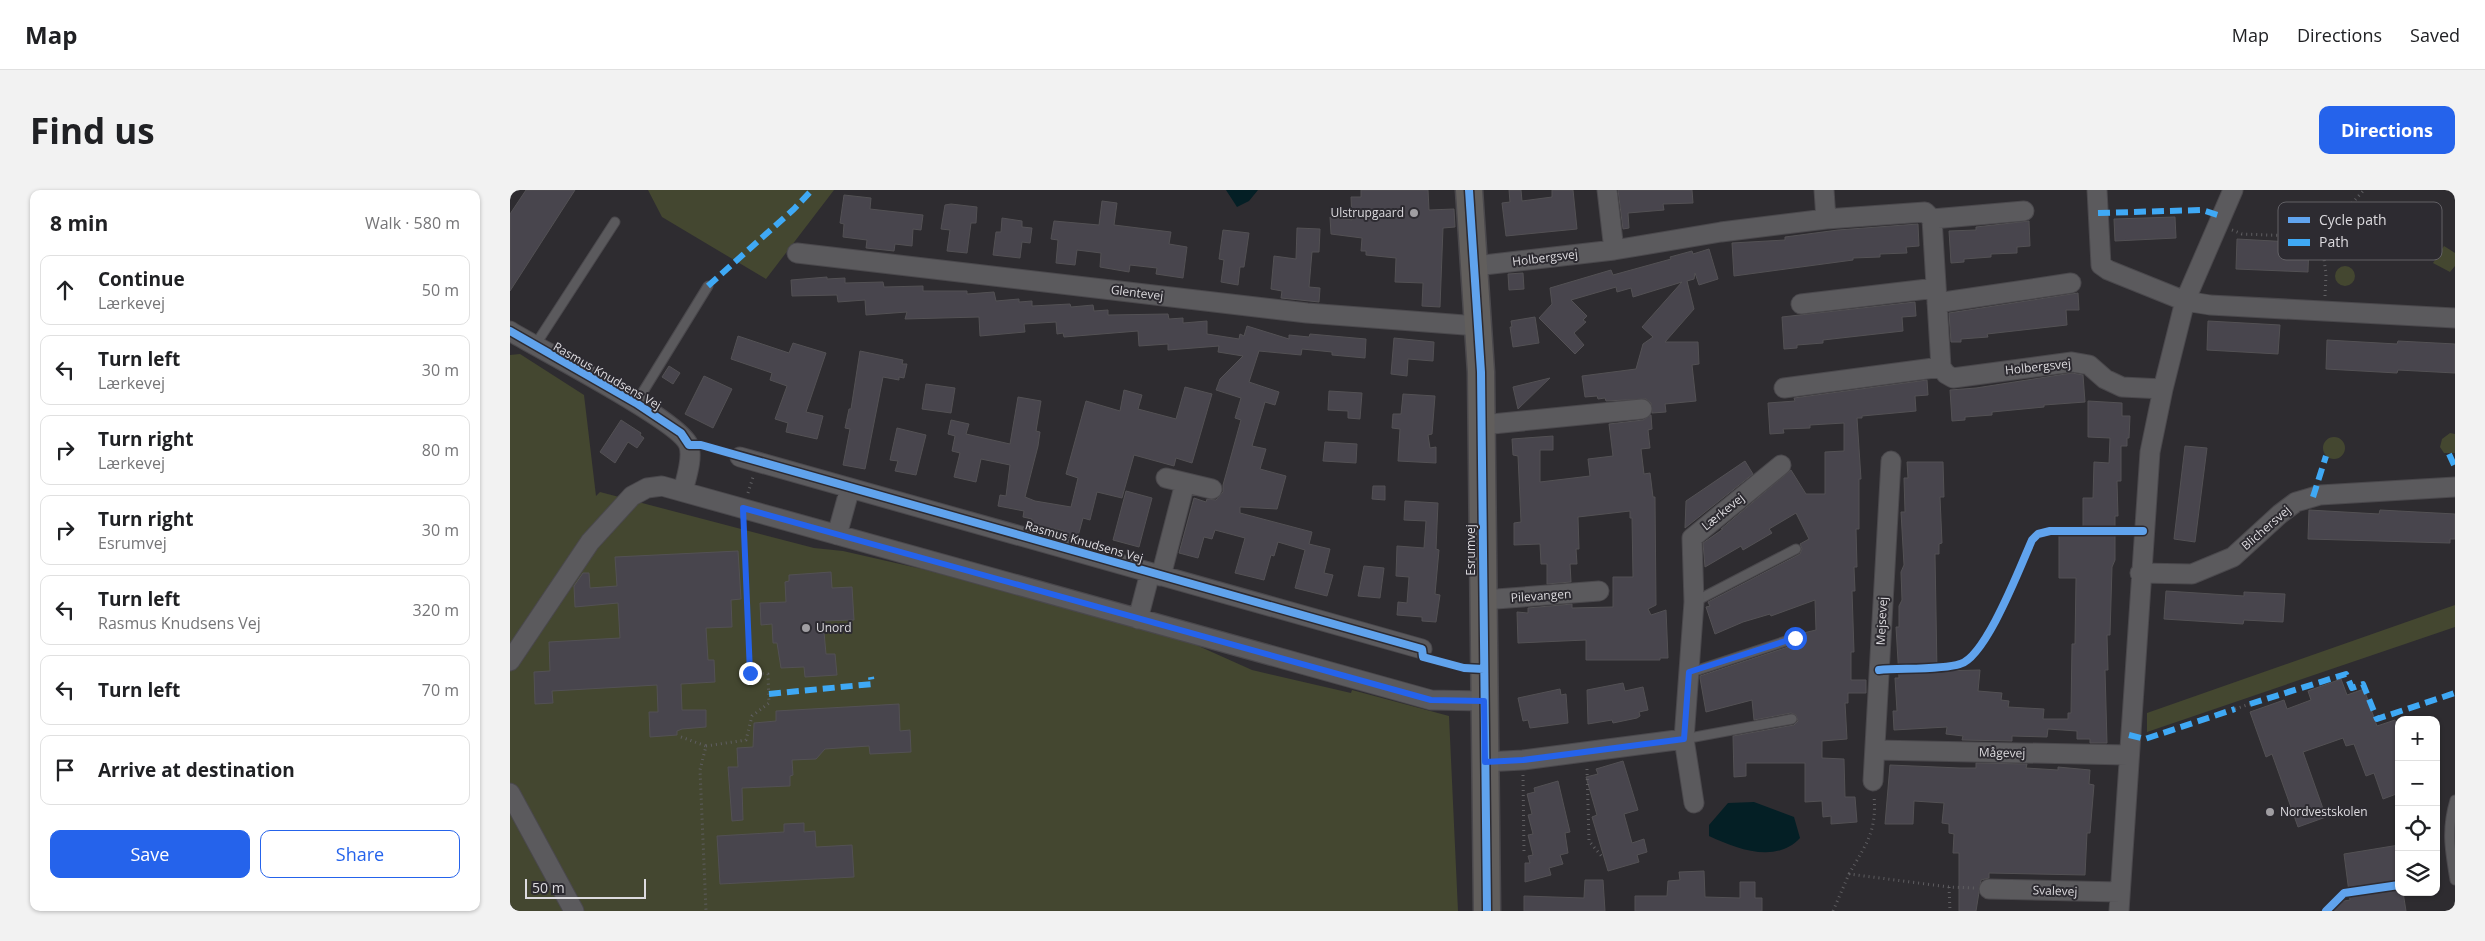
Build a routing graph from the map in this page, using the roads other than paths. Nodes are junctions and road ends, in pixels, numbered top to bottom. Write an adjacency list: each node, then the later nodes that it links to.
1 (1469, 190): 12 (main road, Esrumvej)
2 (1607, 190): 10 (street)
3 (1824, 190): 7 (street)
4 (2097, 190): 16 (street)
5 (2234, 190): 16 (street)
6 (2024, 211): 8 (street, Holbergsvej)
7 (1826, 219): 8 (street, Holbergsvej); 10 (street, Holbergsvej)
8 (1932, 219): 15 (street)
9 (615, 222): 21 (lane)
10 (1614, 250): 12 (street, Holbergsvej)
11 (797, 253): 19 (street, Glentevej)
12 (1475, 266): 19 (main road, Esrumvej)
13 (2071, 283): 15 (street)
14 (708, 286): 25 (lane)
15 (1937, 296): 17 (street); 22 (street)
16 (2185, 301): 18 (street); 24 (street)
17 (1801, 304)
18 (2455, 318)
19 (1478, 326): 27 (main road, Esrumvej)
20 (510, 331): 21 (street, Rasmus Knudsens Vej)
21 (534, 346): 25 (street, Rasmus Knudsens Vej)
22 (1941, 366): 23 (street); 24 (street, Holbergsvej)
23 (1784, 388)
24 (2163, 389): 39 (street)
25 (636, 403): 36 (street, Rasmus Knudsens Vej)
26 (1642, 408): 27 (street)
27 (1482, 424): 42 (main road, Esrumvej)
28 (748, 460): 34 (street, Rasmus Knudsens Vej)
29 (1891, 461): 52 (street, Mejsevej)
30 (1781, 465): 43 (street, Lærkevej)
31 (1166, 478): 32 (street)
32 (1185, 483): 35 (street); 40 (street, Rasmus Knudsens Vej)
33 (2455, 487): 39 (street, Blichersvej)
34 (850, 488): 37 (street); 40 (street, Rasmus Knudsens Vej)
35 (1212, 489)
36 (683, 491): 37 (street); 47 (street)
37 (837, 534): 44 (street)
38 (1796, 550): 43 (lane)
39 (2140, 573): 53 (street)
40 (1156, 574): 44 (street, Rasmus Knudsens Vej); 46 (street, Rasmus Knudsens Vej)
41 (1599, 592): 42 (street, Pilevangen)
42 (1483, 600): 49 (main road, Esrumvej)
43 (1694, 602): 48 (street, Lærkevej)
44 (1138, 619): 49 (street)
45 (1795, 638): 48 (lane)
46 (1422, 649)
47 (510, 661)
48 (1689, 672): 51 (street, Lærkevej)
49 (1484, 701): 54 (main road, Esrumvej)
50 (1792, 719): 51 (lane)
51 (1684, 739): 54 (street); 58 (street, Lærkevej)
52 (1875, 750): 53 (street, Mågevej); 55 (street, Mejsevej)
53 (2128, 755): 61 (street)
54 (1485, 762): 63 (main road, Esrumvej)
55 (1873, 780)
56 (510, 793): 62 (street)
57 (2455, 800): 59 (lane)
58 (1694, 803)
59 (2455, 880)
60 (1989, 889): 61 (street, Svalevej)
61 (2119, 902)
62 (574, 911)
63 (1487, 911)

